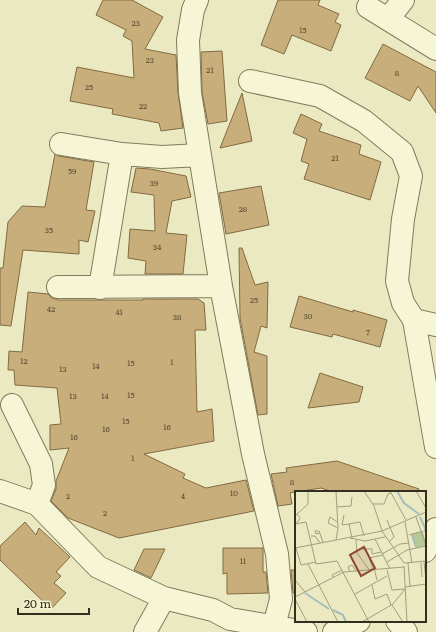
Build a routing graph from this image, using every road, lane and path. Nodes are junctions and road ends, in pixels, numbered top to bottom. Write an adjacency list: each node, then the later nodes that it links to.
1 (197, 0): 9 (street)
2 (403, 0): 4 (street)
3 (368, 7): 4 (street)
4 (388, 19): 5 (street)
5 (436, 49)
6 (250, 81): 13 (street)
7 (61, 144): 8 (street)
8 (122, 154): 9 (street); 12 (street)
9 (200, 155): 10 (street)
10 (221, 286): 12 (street); 23 (street)
11 (58, 287): 12 (street)
12 (100, 288)
13 (414, 320): 14 (street); 16 (street)
14 (436, 325)
15 (12, 405): 18 (street)
16 (436, 447)
17 (0, 491): 18 (street)
18 (37, 504): 21 (street)
19 (436, 530): 20 (street)
20 (426, 549)
21 (164, 598): 23 (street); 24 (street)
22 (357, 622): 26 (street)
23 (274, 626): 25 (street)
24 (145, 632)
25 (306, 632)
26 (334, 632)

